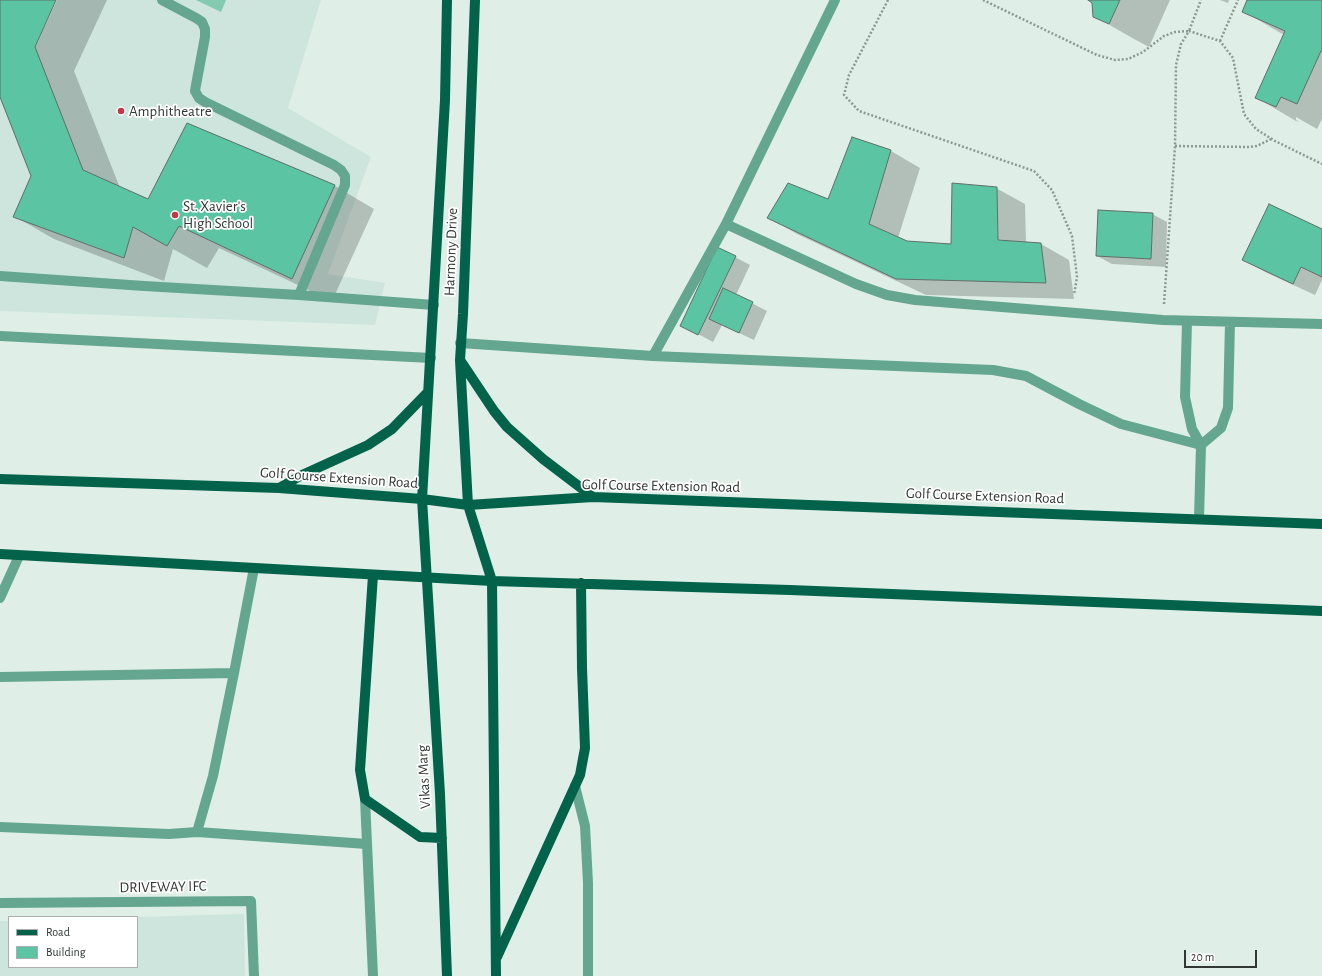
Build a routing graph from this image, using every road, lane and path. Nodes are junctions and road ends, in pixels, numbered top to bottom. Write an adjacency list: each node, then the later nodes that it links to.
1 (162, 0): 16 (street)
2 (447, 0): 17 (main road, Harmony Drive)
3 (475, 0): 24 (main road, Harmony Drive)
4 (836, 0): 14 (street)
5 (888, 0): 18 (path)
6 (983, 0): 9 (path)
7 (1201, 0): 9 (path)
8 (1238, 0): 10 (path)
9 (1189, 31): 10 (path); 12 (path)
10 (1220, 41): 11 (path)
11 (1271, 139): 12 (path); 13 (path)
12 (1175, 146): 19 (path)
13 (1322, 164)
14 (726, 224): 18 (street); 25 (street)
15 (0, 276): 16 (street)
16 (299, 295): 17 (street)
17 (434, 304): 26 (main road, Harmony Drive)
18 (1072, 313): 19 (street)
19 (1163, 320): 20 (street)
20 (1187, 321): 21 (street); 29 (street)
21 (1230, 322): 22 (street); 29 (street)
22 (1322, 324)
23 (0, 336): 26 (street)
24 (460, 343): 25 (street); 27 (main road, Harmony Drive)
25 (653, 356): 29 (street)
26 (431, 358): 28 (main road, Harmony Drive)
27 (460, 360): 32 (main road); 34 (main road, Harmony Drive)
28 (428, 392): 31 (main road); 33 (main road, Harmony Drive)
29 (1201, 444): 35 (street)
30 (0, 479): 31 (main road, Golf Course Extension Road)
31 (279, 488): 33 (main road, Golf Course Extension Road)
32 (593, 497): 34 (main road, Golf Course Extension Road); 35 (main road, Golf Course Extension Road)
33 (422, 499): 34 (main road, Golf Course Extension Road); 41 (main road, Vikas Marg)
34 (468, 505): 42 (main road, Harmony Drive)
35 (1199, 519): 36 (main road, Golf Course Extension Road)
36 (1322, 524)
37 (0, 554): 38 (main road)
38 (19, 556): 39 (main road); 44 (street)
39 (254, 568): 40 (main road); 46 (street)
40 (373, 575): 41 (main road); 49 (main road)
41 (426, 577): 42 (main road); 52 (main road, Vikas Marg)
42 (492, 581): 43 (main road); 55 (main road, Harmony Drive)
43 (581, 584): 45 (main road); 48 (main road)
44 (0, 598)
45 (1322, 612)
46 (234, 673): 47 (street); 51 (street)
47 (0, 677)
48 (575, 786): 55 (main road); 60 (street)
49 (365, 799): 52 (main road); 53 (street)
50 (0, 827): 51 (street)
51 (197, 832): 53 (street)
52 (442, 838): 58 (main road, Vikas Marg)
53 (367, 844): 57 (street)
54 (0, 903): 56 (street, DRIVEWAY IFC)
55 (496, 961): 59 (main road, Harmony Drive)
56 (254, 976)
57 (372, 976)
58 (447, 976)
59 (496, 976)
60 (588, 976)

